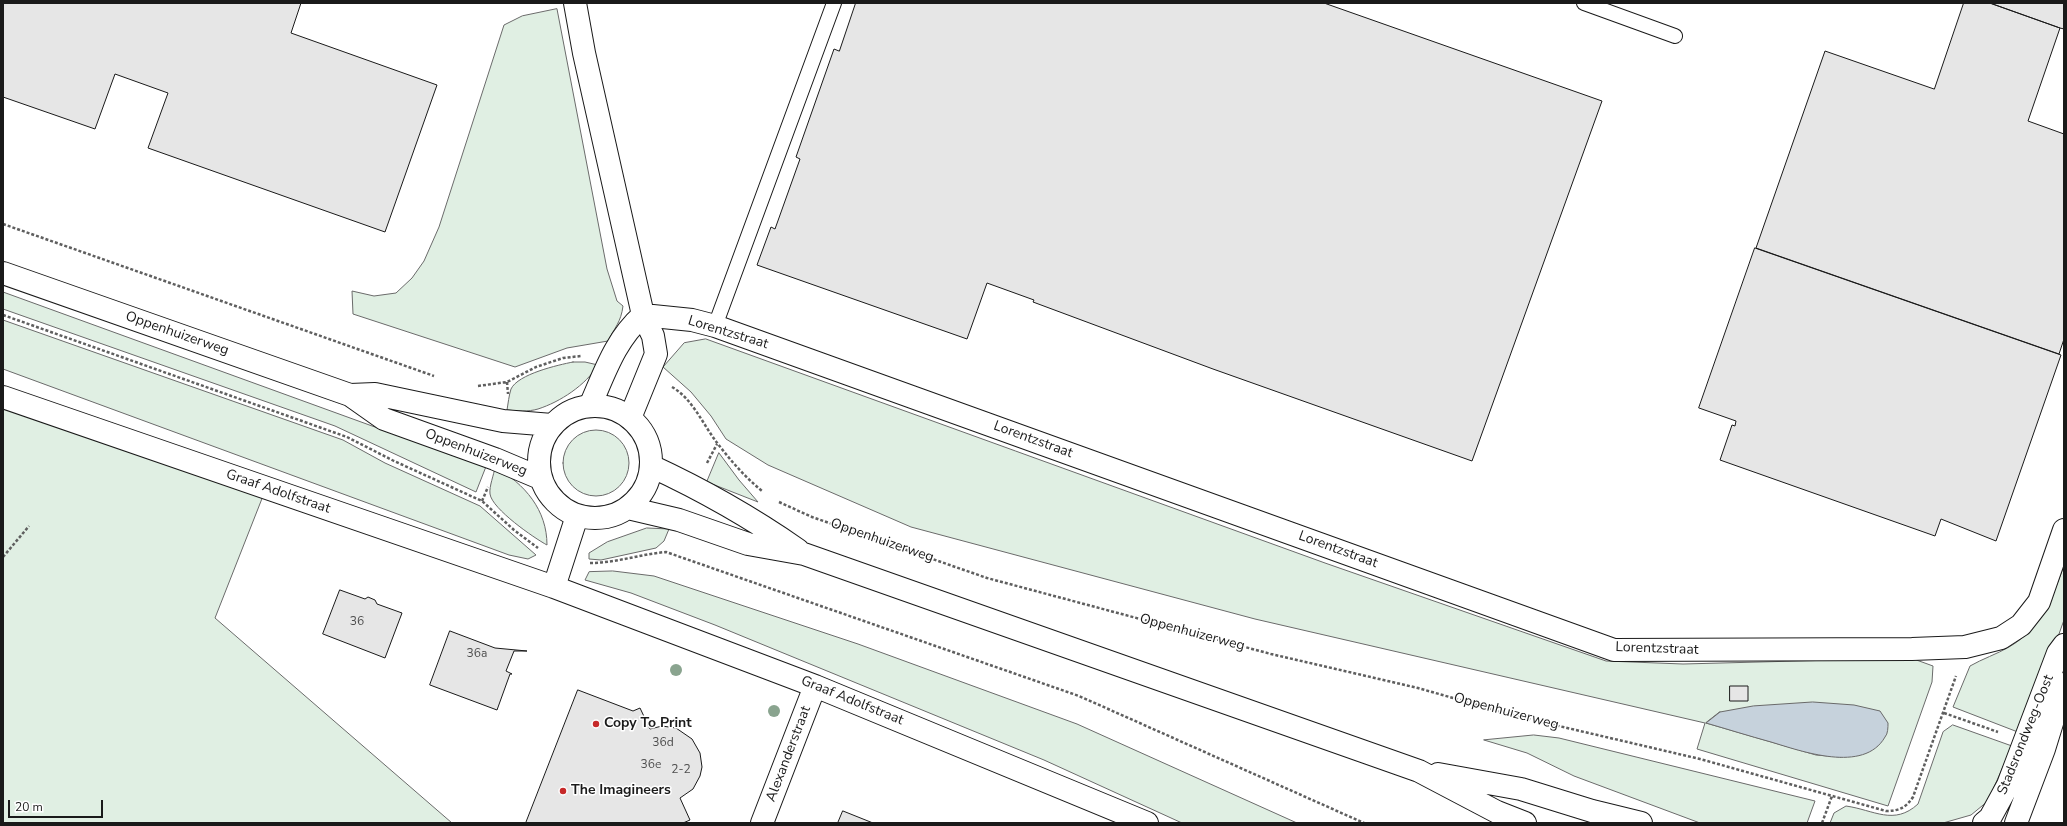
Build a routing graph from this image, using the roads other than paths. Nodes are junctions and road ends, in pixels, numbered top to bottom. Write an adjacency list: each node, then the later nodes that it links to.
1 (575, 3): 6 (street)
2 (834, 3): 7 (lane)
3 (1584, 3): 4 (lane)
4 (1675, 36)
5 (3, 273): 8 (street, Oppenhuizerweg)
6 (643, 315): 7 (street, Lorentzstraat); 10 (street); 11 (street)
7 (715, 326): 17 (street, Lorentzstraat)
8 (350, 395): 12 (street, Oppenhuizerweg); 14 (street, Oppenhuizerweg)
9 (3, 397): 19 (street, Graaf Adolfstraat)
10 (590, 406): 11 (street); 12 (street)
11 (630, 418): 13 (street)
12 (552, 425): 14 (street)
13 (651, 466): 15 (street); 18 (street)
14 (540, 478): 16 (street)
15 (628, 508): 16 (street); 18 (street)
16 (577, 516): 19 (street)
17 (2064, 530)
18 (804, 554): 23 (street)
19 (554, 587): 22 (street, Graaf Adolfstraat)
20 (2064, 645): 28 (street, Stadsrondweg-Oost)
21 (2064, 684): 29 (street, Stadsrondweg-Oost)
22 (815, 686): 24 (street, Alexanderstraat); 25 (street, Graaf Adolfstraat)
23 (1419, 771): 26 (street); 27 (street)
24 (762, 823)
25 (1147, 823)
26 (1525, 823)
27 (1640, 823)
28 (1984, 823)
29 (2016, 823)

